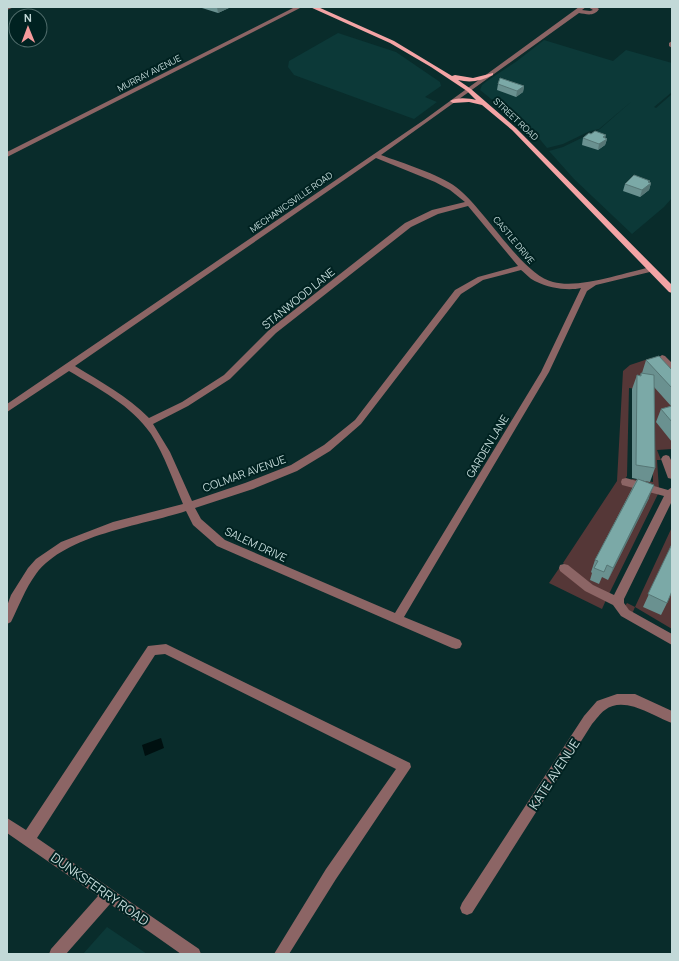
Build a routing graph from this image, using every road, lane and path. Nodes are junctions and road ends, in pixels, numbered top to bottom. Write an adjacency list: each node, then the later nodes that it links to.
1 (11, 7): 5 (street)
2 (298, 7): 14 (street, MURRAY AVENUE)
3 (313, 7): 9 (main road, STREET ROAD)
4 (591, 7): 6 (street)
5 (7, 8)
6 (580, 9): 10 (street, MECHANICSVILLE ROAD)
7 (672, 43): 8 (street)
8 (672, 46)
9 (446, 74): 10 (main road); 11 (main road, STREET ROAD)
10 (492, 74): 11 (street, MECHANICSVILLE ROAD)
11 (469, 90): 12 (street, MECHANICSVILLE ROAD); 13 (main road, STREET ROAD)
12 (453, 102): 13 (main road); 15 (street, MECHANICSVILLE ROAD)
13 (486, 104): 18 (main road, STREET ROAD)
14 (7, 155)
15 (377, 156): 16 (street, CASTLE DRIVE); 22 (street, MECHANICSVILLE ROAD)
16 (470, 203): 17 (street, CASTLE DRIVE); 25 (street, STANWOOD LANE)
17 (523, 267): 19 (street, CASTLE DRIVE); 30 (street, COLMAR AVENUE)
18 (651, 269): 19 (street, CASTLE DRIVE); 20 (main road, STREET ROAD)
19 (592, 284): 33 (street, GARDEN LANE)
20 (672, 290)
21 (662, 358): 23 (street)
22 (70, 367): 24 (street, MECHANICSVILLE ROAD); 25 (street, SALEM DRIVE)
23 (672, 369)
24 (7, 409)
25 (147, 423): 30 (street, SALEM DRIVE)
26 (666, 459): 27 (street)
27 (672, 475)
28 (626, 482): 29 (street)
29 (671, 493): 32 (street)
30 (188, 506): 33 (street, SALEM DRIVE); 34 (street, COLMAR AVENUE)
31 (564, 568): 32 (street)
32 (618, 602): 35 (street)
33 (397, 618): 36 (street, SALEM DRIVE)
34 (7, 619)
35 (672, 640)
36 (456, 644)
37 (672, 717): 41 (street, KATE AVENUE)
38 (7, 825): 39 (street, DUNKSFERRY ROAD)
39 (28, 839): 40 (street, DUNKSFERRY ROAD); 44 (street)
40 (108, 896): 42 (street); 43 (street, DUNKSFERRY ROAD)
41 (467, 908)
42 (56, 954)
43 (194, 954)
44 (281, 954)

